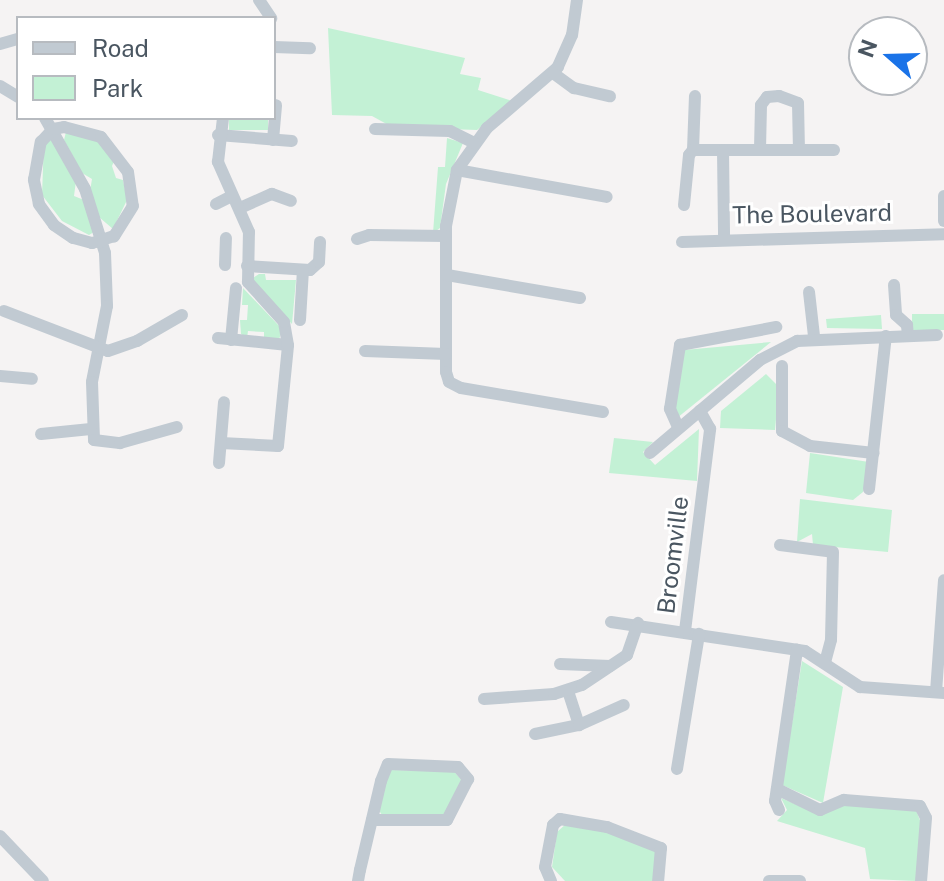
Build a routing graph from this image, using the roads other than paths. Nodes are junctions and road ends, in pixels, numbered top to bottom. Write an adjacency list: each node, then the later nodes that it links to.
1 (577, 0): 4 (street)
2 (276, 47): 3 (street)
3 (310, 48)
4 (553, 73): 5 (street); 14 (street)
5 (610, 96)
6 (695, 96): 17 (street)
7 (222, 120): 11 (street)
8 (275, 120): 12 (street)
9 (49, 124): 33 (street); 33 (street); 33 (street)
10 (375, 129): 14 (street)
11 (218, 135): 12 (street); 21 (street)
12 (273, 140): 13 (street)
13 (292, 141)
14 (475, 143): 20 (street)
15 (760, 149): 16 (street); 16 (street); 18 (street)
16 (799, 149): 19 (street)
17 (693, 150): 18 (street); 26 (street)
18 (723, 150): 31 (street)
19 (834, 150)
20 (457, 170): 23 (street); 30 (street)
21 (232, 196): 25 (street); 27 (street)
22 (944, 196): 28 (street)
23 (607, 197)
24 (291, 201): 27 (street)
25 (216, 204)
26 (684, 205)
27 (240, 208): 36 (street)
28 (944, 221)
29 (944, 234): 31 (street, The Boulevard)
30 (446, 236): 32 (street); 40 (street)
31 (724, 237): 35 (street, The Boulevard)
32 (357, 239)
33 (103, 240): 54 (street)
34 (320, 242): 39 (street)
35 (682, 242)
36 (248, 249): 37 (street); 38 (street)
37 (225, 265)
38 (247, 266): 39 (street); 53 (street)
39 (303, 270): 47 (street)
40 (447, 275): 44 (street); 56 (street)
41 (894, 285): 52 (street)
42 (236, 288): 53 (street)
43 (809, 292): 50 (street)
44 (580, 298)
45 (4, 311): 54 (street)
46 (182, 315): 54 (street)
47 (300, 320)
48 (776, 327): 64 (street)
49 (937, 335): 52 (street)
50 (814, 336): 51 (street); 61 (street)
51 (886, 336): 52 (street); 69 (street)
52 (908, 336)
53 (288, 345): 67 (street)
54 (99, 349): 65 (street)
55 (365, 351): 56 (street)
56 (446, 354): 62 (street)
57 (782, 366): 69 (street)
58 (0, 376): 59 (street)
59 (32, 379)
60 (224, 402): 67 (street)
61 (700, 411): 64 (street); 76 (street, Broomville)
62 (603, 412)
63 (177, 427): 65 (street)
64 (678, 427): 68 (street)
65 (91, 429): 66 (street)
66 (41, 434)
67 (221, 443): 70 (street)
68 (650, 453)
69 (874, 453): 71 (street)
70 (219, 463)
71 (869, 489)
72 (780, 545): 79 (street)
73 (944, 580): 83 (street, Broomville)
74 (611, 622): 75 (street, Broomville)
75 (638, 623): 76 (street, Broomville); 81 (street)
76 (685, 631): 77 (street, Broomville)
77 (699, 634): 78 (street, Broomville); 88 (street)
78 (797, 650): 79 (street, Broomville); 89 (street)
79 (825, 663): 83 (street, Broomville)
80 (560, 664): 81 (street)
81 (610, 666): 82 (street)
82 (568, 691): 84 (street); 86 (street)
83 (940, 693)
84 (484, 699)
85 (624, 705): 86 (street)
86 (579, 725): 87 (street)
87 (535, 734)
88 (677, 769)
89 (777, 789): 90 (street); 99 (street)
90 (779, 810)
91 (372, 820): 91 (street); 94 (street)
92 (0, 836): 93 (street)
93 (43, 881)
94 (358, 881)
95 (551, 881): 96 (street)
96 (658, 881)
97 (769, 881): 98 (street)
98 (800, 881)
99 (921, 881)

